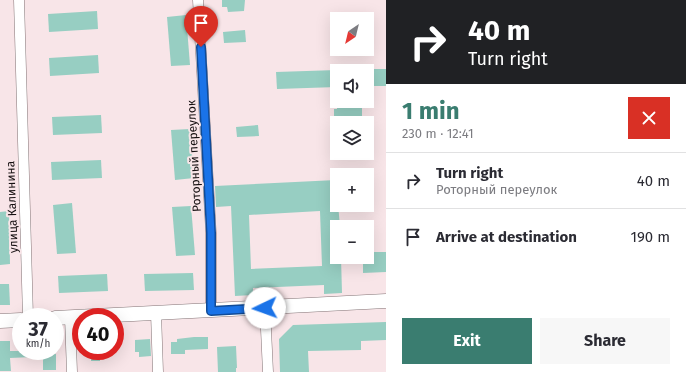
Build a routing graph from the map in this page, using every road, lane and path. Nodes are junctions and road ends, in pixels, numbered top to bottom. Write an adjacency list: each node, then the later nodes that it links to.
1 (19, 0): 4 (street, улица Калинина)
2 (198, 0): 6 (street, Роторный переулок)
3 (386, 301): 5 (street)
4 (28, 308)
5 (265, 308): 6 (street); 14 (street)
6 (211, 311): 7 (street)
7 (156, 313): 9 (street); 13 (street)
8 (64, 317): 9 (street)
9 (70, 317): 12 (street)
10 (12, 320): 11 (street)
11 (0, 321)
12 (72, 372)
13 (158, 372)
14 (268, 372)

